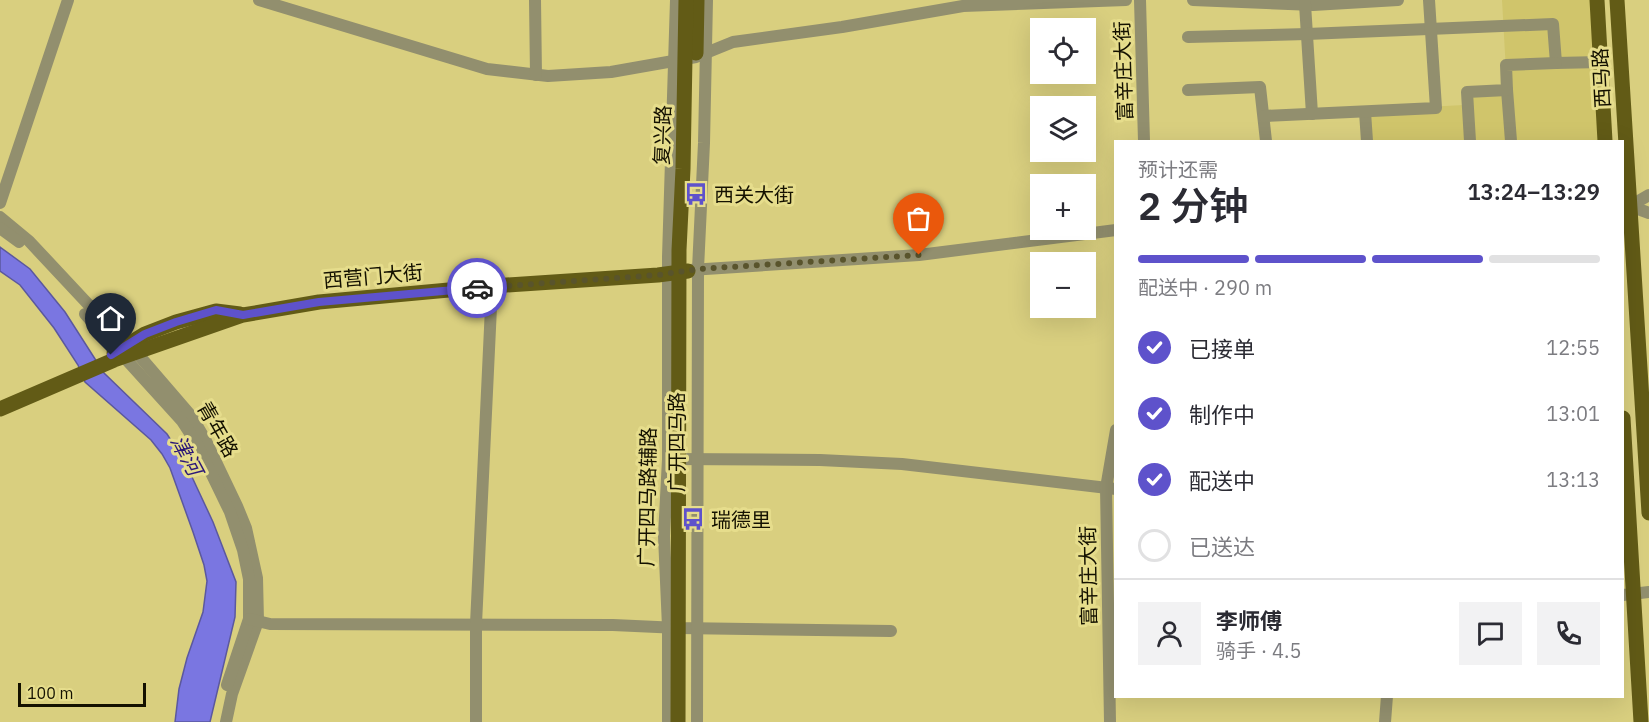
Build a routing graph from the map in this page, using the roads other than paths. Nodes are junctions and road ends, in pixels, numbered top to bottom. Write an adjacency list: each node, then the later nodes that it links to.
1 (68, 0): 38 (street)
2 (259, 0): 23 (street)
3 (535, 0): 23 (street)
4 (676, 0): 20 (street)
5 (686, 0): 20 (main road, 复兴路)
6 (697, 0): 20 (main road, 复兴路)
7 (707, 0): 20 (street)
8 (1126, 0): 20 (street)
9 (1140, 0): 29 (street, 富辛庄大街)
10 (1193, 0): 16 (street)
11 (1398, 0): 15 (street)
12 (1429, 0): 17 (street)
13 (1597, 0): 21 (main road, 西马路)
14 (1617, 0): 35 (main road, 西马路)
15 (1375, 1): 16 (street)
16 (1305, 4): 18 (street)
17 (1431, 30): 18 (street); 22 (street); 26 (street)
18 (1307, 34): 19 (street); 27 (street)
19 (1188, 37)
20 (690, 58): 23 (street); 44 (street); 44 (main road, 复兴路); 44 (street)
21 (1601, 62): 22 (street); 34 (main road, 西马路)
22 (1556, 63): 25 (street)
23 (536, 75)
24 (1188, 90): 28 (street)
25 (1508, 90): 32 (street); 33 (street)
26 (1365, 112): 27 (street); 31 (street)
27 (1312, 114): 28 (street)
28 (1264, 116): 30 (street)
29 (1144, 140)
30 (1266, 140)
31 (1367, 140)
32 (1470, 140)
33 (1511, 140)
34 (1605, 140)
35 (1623, 140)
36 (1624, 160): 39 (main road, 西马路)
37 (1649, 195): 39 (street)
38 (0, 203)
39 (1626, 206): 40 (street); 54 (main road, 西马路)
40 (1649, 213)
41 (0, 217): 46 (street, 青年路)
42 (0, 228): 46 (street, 青年路)
43 (1114, 230): 44 (street)
44 (683, 271): 45 (main road, 西营门大街); 52 (main road, 广开四马路)
45 (492, 286): 46 (main road, 西营门大街); 58 (street)
46 (122, 353): 47 (main road, 西营门大街); 57 (street, 青年路)
47 (73, 375): 48 (main road); 49 (main road)
48 (0, 404)
49 (0, 410)
50 (1624, 433): 55 (main road)
51 (1114, 454): 53 (street, 富辛庄大街)
52 (683, 459): 53 (street); 59 (main road, 广开四马路); 59 (street, 广开四马路辅路)
53 (1111, 489): 69 (street, 富辛庄大街)
54 (1649, 513)
55 (1635, 594): 56 (street); 71 (main road)
56 (1649, 598)
57 (254, 620): 58 (street); 62 (street, 青年路); 63 (street, 青年路)
58 (476, 624): 59 (street); 64 (street)
59 (683, 628): 60 (street); 65 (street, 广开四马路辅路); 66 (main road, 广开四马路); 67 (main road, 广开四马路); 68 (street, 广开四马路)
60 (891, 631)
61 (1388, 698): 70 (street)
62 (219, 722)
63 (226, 722)
64 (476, 722)
65 (668, 722)
66 (678, 722)
67 (687, 722)
68 (697, 722)
69 (1110, 722)
70 (1385, 722)
71 (1641, 722)

